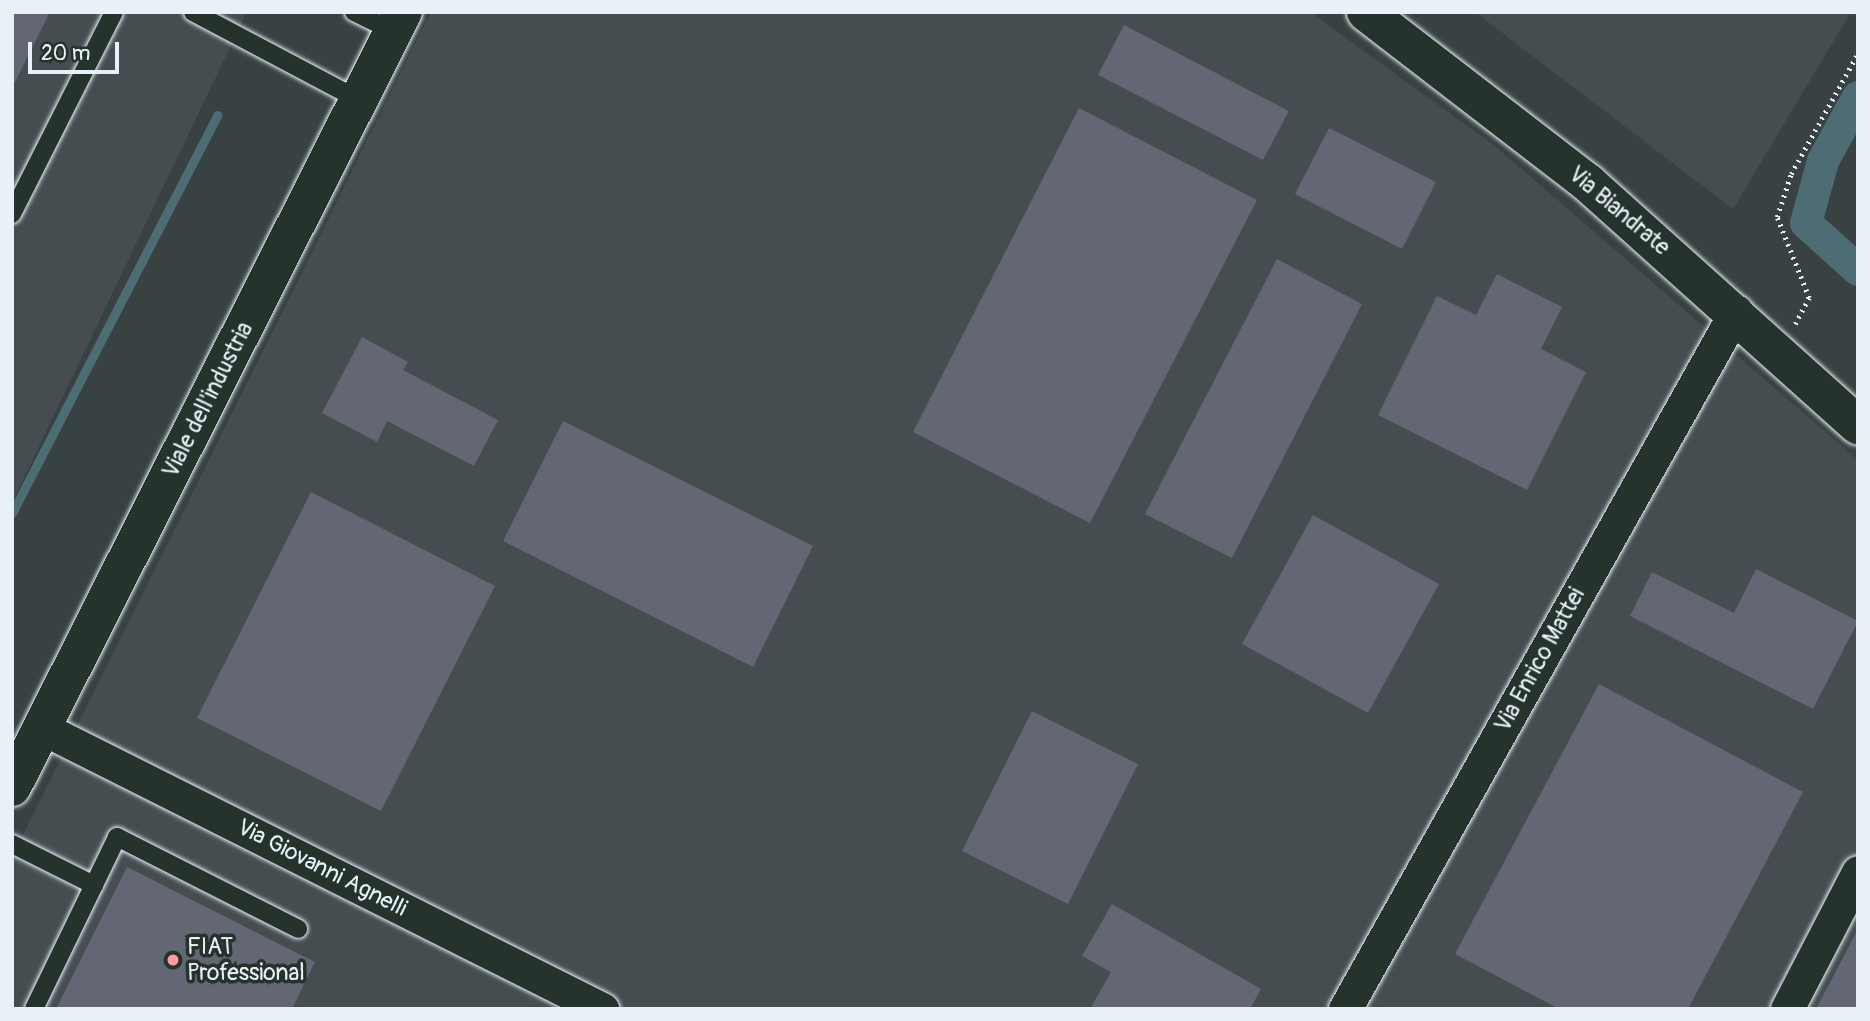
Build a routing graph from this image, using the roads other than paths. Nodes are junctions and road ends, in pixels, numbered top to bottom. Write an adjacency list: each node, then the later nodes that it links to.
1 (114, 12): 7 (lane)
2 (193, 12): 6 (lane)
3 (354, 12): 5 (lane)
4 (1366, 12): 8 (main road, Via Biandrate)
5 (398, 22): 6 (main road, Viale dell'industria)
6 (359, 100): 10 (main road, Viale dell'industria)
7 (12, 214)
8 (1736, 311): 9 (main road, Via Biandrate); 18 (street, Via Enrico Mattei)
9 (1858, 425)
10 (42, 728): 11 (main road, Viale dell'industria); 17 (street, Via Giovanni Agnelli)
11 (12, 787)
12 (12, 844): 14 (lane)
13 (1858, 872): 19 (street)
14 (94, 885): 15 (lane); 16 (lane)
15 (298, 929)
16 (34, 1009)
17 (602, 1009)
18 (1345, 1009)
19 (1787, 1009)

